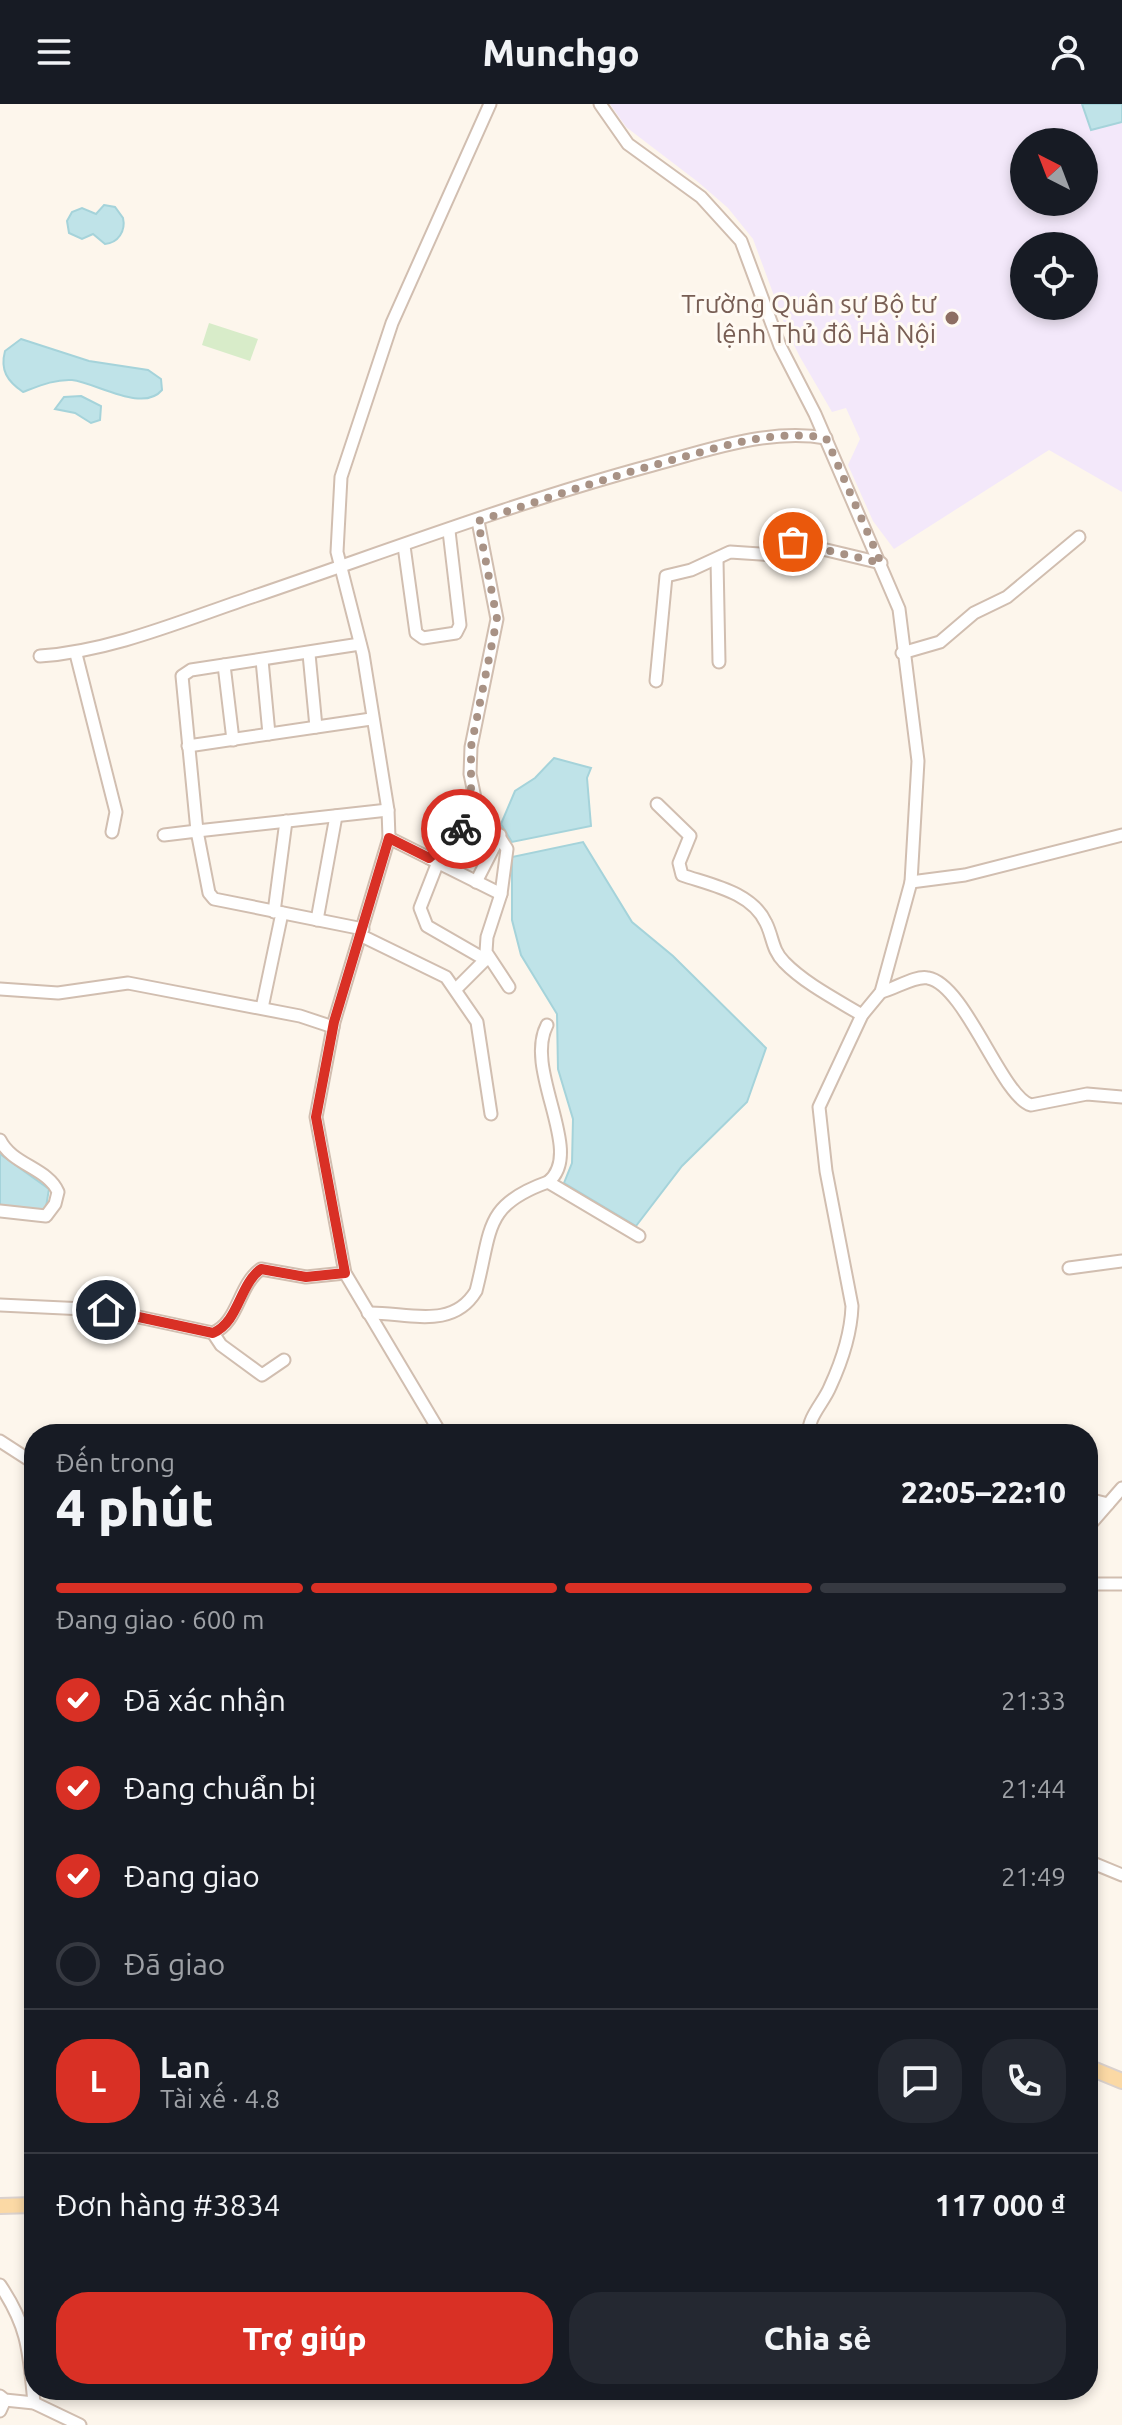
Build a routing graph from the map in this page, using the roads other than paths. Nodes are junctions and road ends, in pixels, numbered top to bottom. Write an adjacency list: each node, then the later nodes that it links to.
1 (490, 104): 10 (street)
2 (600, 104): 3 (street)
3 (826, 438): 4 (street); 9 (street)
4 (478, 521): 5 (street); 25 (street)
5 (449, 531): 7 (street); 7 (street)
6 (1079, 537): 12 (street)
7 (404, 546): 10 (street)
8 (717, 560): 9 (street); 17 (street); 19 (street)
9 (881, 563): 12 (street)
10 (339, 568): 11 (street); 13 (street)
11 (360, 644): 14 (street); 20 (street)
12 (902, 653): 38 (street)
13 (76, 654): 15 (street); 31 (street)
14 (309, 654): 16 (street); 21 (street)
15 (40, 656)
16 (262, 660): 18 (street); 22 (street)
17 (719, 662)
18 (224, 665): 23 (street); 24 (street)
19 (656, 681)
20 (371, 719): 21 (street); 27 (street)
21 (316, 727): 22 (street)
22 (269, 734): 23 (street)
23 (233, 740): 24 (street)
24 (188, 746): 30 (street)
25 (473, 789): 33 (street); 36 (street)
26 (657, 804): 49 (street)
27 (388, 810): 28 (street); 35 (street)
28 (336, 816): 29 (street); 41 (street)
29 (286, 821): 30 (street); 40 (street)
30 (197, 831): 32 (street); 40 (street)
31 (112, 832)
32 (164, 835)
33 (500, 835): 37 (street); 39 (street)
34 (1122, 835): 38 (street)
35 (389, 838): 36 (street); 42 (street)
36 (433, 860): 37 (street); 43 (street)
37 (476, 882): 39 (street)
38 (911, 882): 47 (street)
39 (501, 894): 43 (street)
40 (278, 913): 41 (street); 48 (street)
41 (317, 920): 42 (street)
42 (362, 933): 46 (street); 51 (street)
43 (487, 958): 44 (street); 46 (street)
44 (509, 987)
45 (0, 989): 48 (street)
46 (456, 989): 53 (street)
47 (881, 992): 49 (street); 52 (street)
48 (262, 1008): 51 (street)
49 (862, 1015): 66 (street)
50 (547, 1025): 55 (street)
51 (333, 1027): 60 (street)
52 (1122, 1097)
53 (491, 1114)
54 (0, 1140): 56 (street)
55 (548, 1182): 57 (street); 62 (street)
56 (0, 1211)
57 (639, 1236)
58 (1122, 1261): 59 (street)
59 (1069, 1268)
60 (345, 1273): 62 (street); 63 (street)
61 (0, 1305): 63 (street)
62 (368, 1313): 65 (street)
63 (213, 1333): 64 (street)
64 (284, 1360)
65 (435, 1424)
66 (809, 1424)
67 (0, 1441): 68 (street)
68 (24, 1457)
69 (1122, 1488): 71 (street)
70 (1098, 1502): 71 (street)
71 (1108, 1504): 72 (street)
72 (1098, 1516)
73 (1098, 1584): 74 (street)
74 (1122, 1584)
75 (1098, 1865): 76 (street)
76 (1122, 1875)
77 (1098, 2071): 78 (main road)
78 (1122, 2081)
79 (24, 2205): 80 (main road)
80 (0, 2206)
81 (0, 2285): 82 (street)
82 (24, 2332)
83 (34, 2400): 85 (street)
84 (2, 2402): 85 (street)
85 (34, 2403): 86 (street)
86 (71, 2423)

